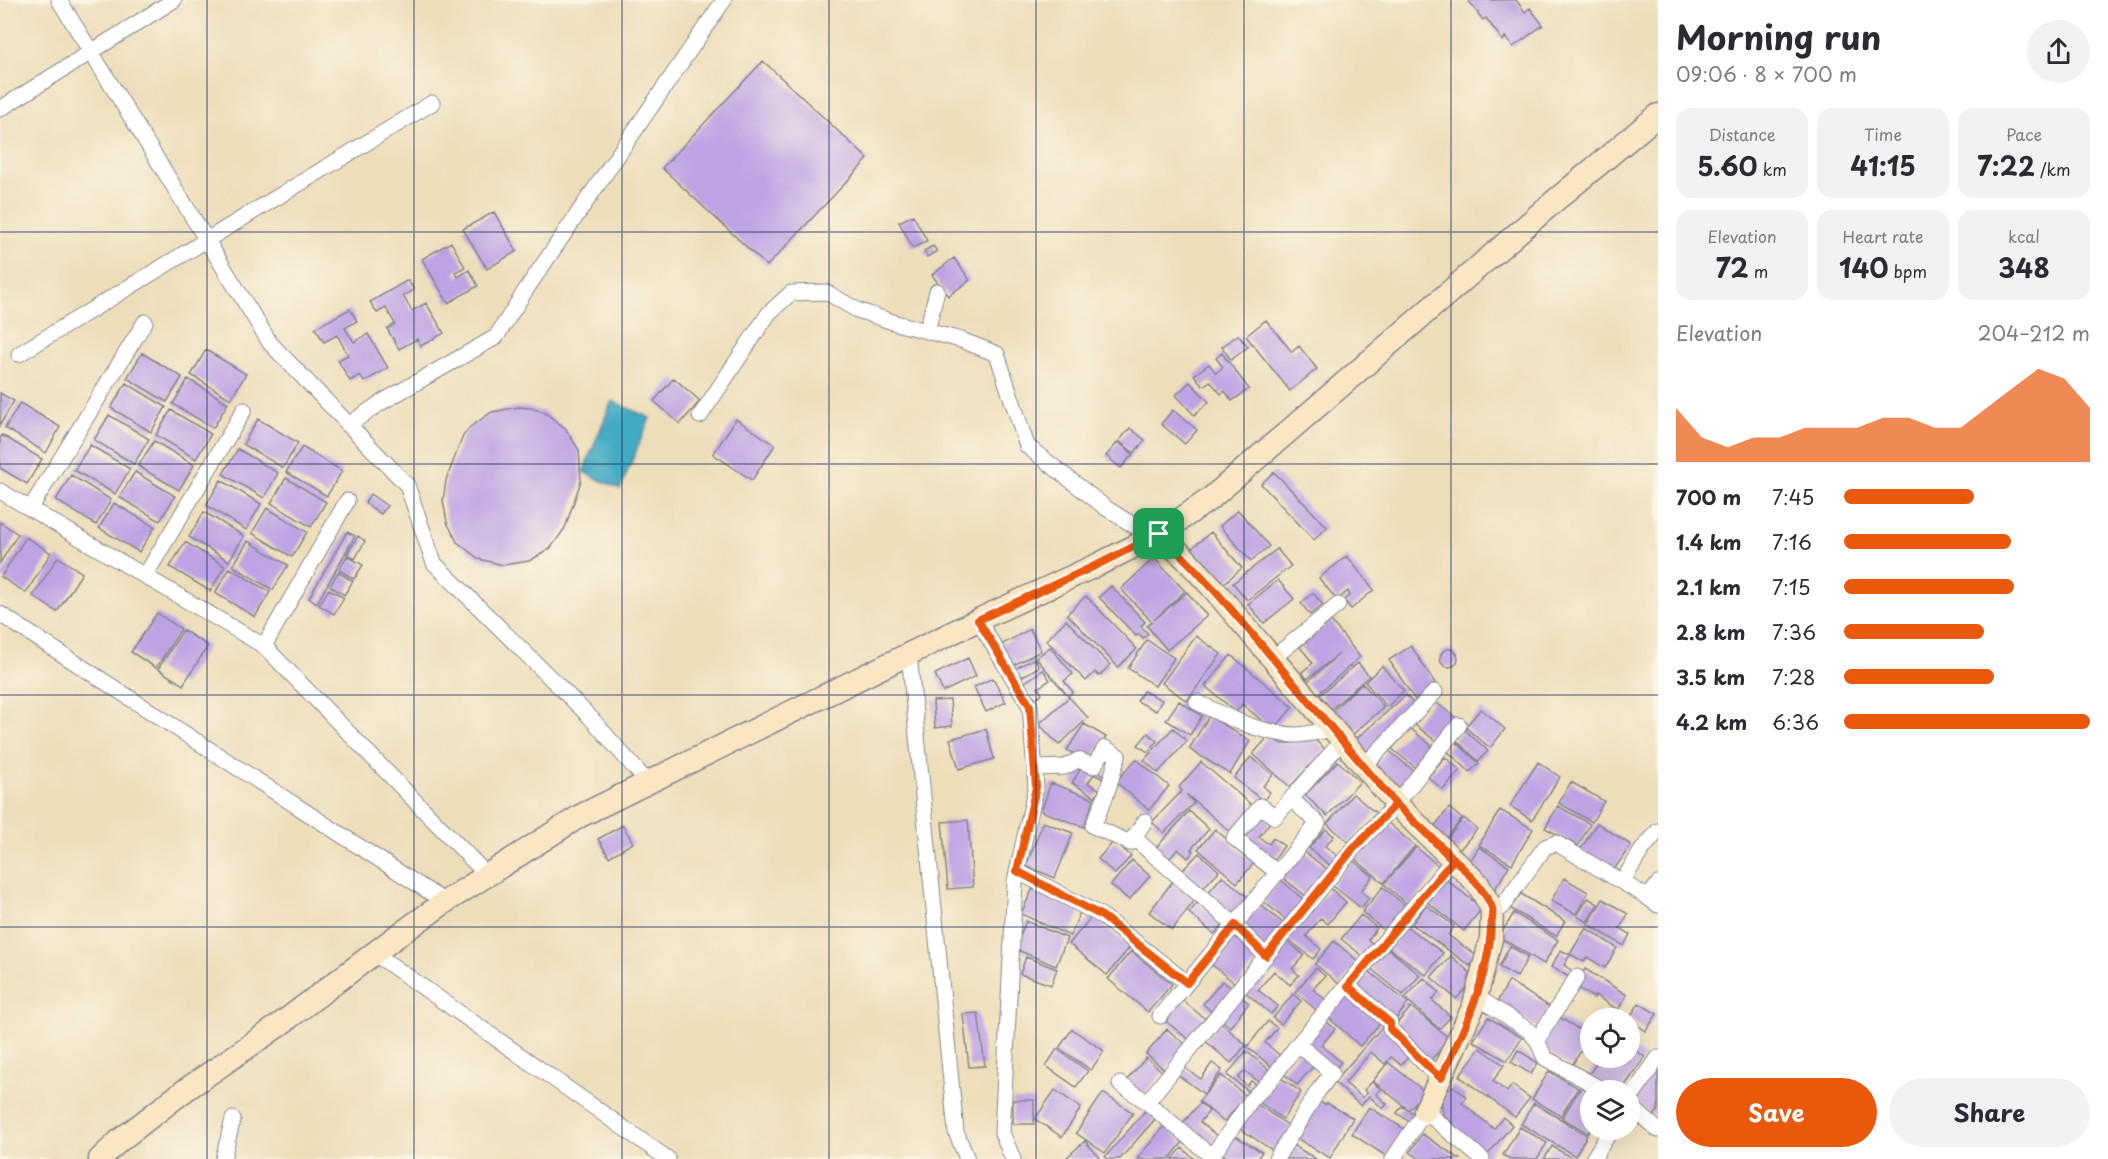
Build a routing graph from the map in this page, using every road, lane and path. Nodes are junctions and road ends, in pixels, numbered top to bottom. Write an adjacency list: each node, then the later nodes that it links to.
1 (59, 0): 4 (street)
2 (174, 0): 4 (street)
3 (724, 0): 15 (street)
4 (91, 52): 6 (street); 8 (street)
5 (432, 104): 8 (street)
6 (0, 109)
7 (1658, 115): 19 (main road)
8 (206, 240): 12 (street); 15 (street)
9 (937, 291): 11 (street)
10 (145, 322): 18 (street)
11 (927, 331): 14 (street); 19 (street)
12 (19, 354)
13 (244, 410): 20 (street)
14 (700, 416)
15 (348, 424): 33 (street)
16 (0, 491): 18 (street)
17 (347, 501): 24 (street)
18 (30, 509): 20 (street)
19 (1155, 536): 23 (main road); 26 (main road)
20 (146, 576): 24 (street)
21 (1338, 605): 26 (street)
22 (0, 614): 45 (street)
23 (978, 620): 25 (main road); 32 (street)
24 (264, 646): 42 (street)
25 (909, 654): 33 (main road); 73 (street)
26 (1273, 658): 30 (main road)
27 (1435, 692): 31 (street)
28 (1197, 702): 30 (street)
29 (1460, 725): 35 (street)
30 (1337, 735): 31 (main road); 34 (street)
31 (1364, 766): 35 (main road)
32 (1035, 768): 38 (street); 40 (street)
33 (648, 783): 42 (main road)
34 (1291, 799): 41 (street); 41 (street)
35 (1396, 804): 39 (main road); 50 (street)
36 (1145, 821): 38 (street)
37 (1658, 831): 43 (street)
38 (1134, 838): 48 (street)
39 (1453, 860): 47 (main road); 53 (street)
40 (1017, 871): 52 (street); 74 (street)
41 (1278, 873): 48 (street)
42 (487, 874): 45 (main road)
43 (1622, 882): 46 (street); 47 (street)
44 (1658, 884): 46 (street)
45 (445, 902): 49 (main road)
46 (1653, 902)
47 (1492, 909): 54 (main road)
48 (1235, 925): 50 (street); 52 (street)
49 (374, 953): 70 (main road); 72 (street)
50 (1266, 956): 63 (street)
51 (1577, 977): 56 (street)
52 (1187, 983): 55 (street)
53 (1348, 986): 57 (street); 59 (street)
54 (1476, 996): 56 (street); 59 (main road)
55 (1160, 1016)
56 (1538, 1040): 60 (street)
57 (1298, 1044): 69 (street); 75 (street)
58 (1658, 1058): 62 (street)
59 (1441, 1078): 64 (main road)
60 (1585, 1080)
61 (1120, 1084): 63 (street)
62 (1640, 1085)
63 (1147, 1102): 69 (street)
64 (1425, 1111): 76 (street); 77 (street)
65 (1640, 1114): 67 (street)
66 (233, 1119): 71 (street)
67 (1658, 1130)
68 (1605, 1140): 78 (street)
69 (1211, 1158)
70 (100, 1159)
71 (223, 1159)
72 (668, 1159)
73 (967, 1159)
74 (1013, 1159)
75 (1276, 1159)
76 (1393, 1159)
77 (1482, 1159)
78 (1593, 1159)

